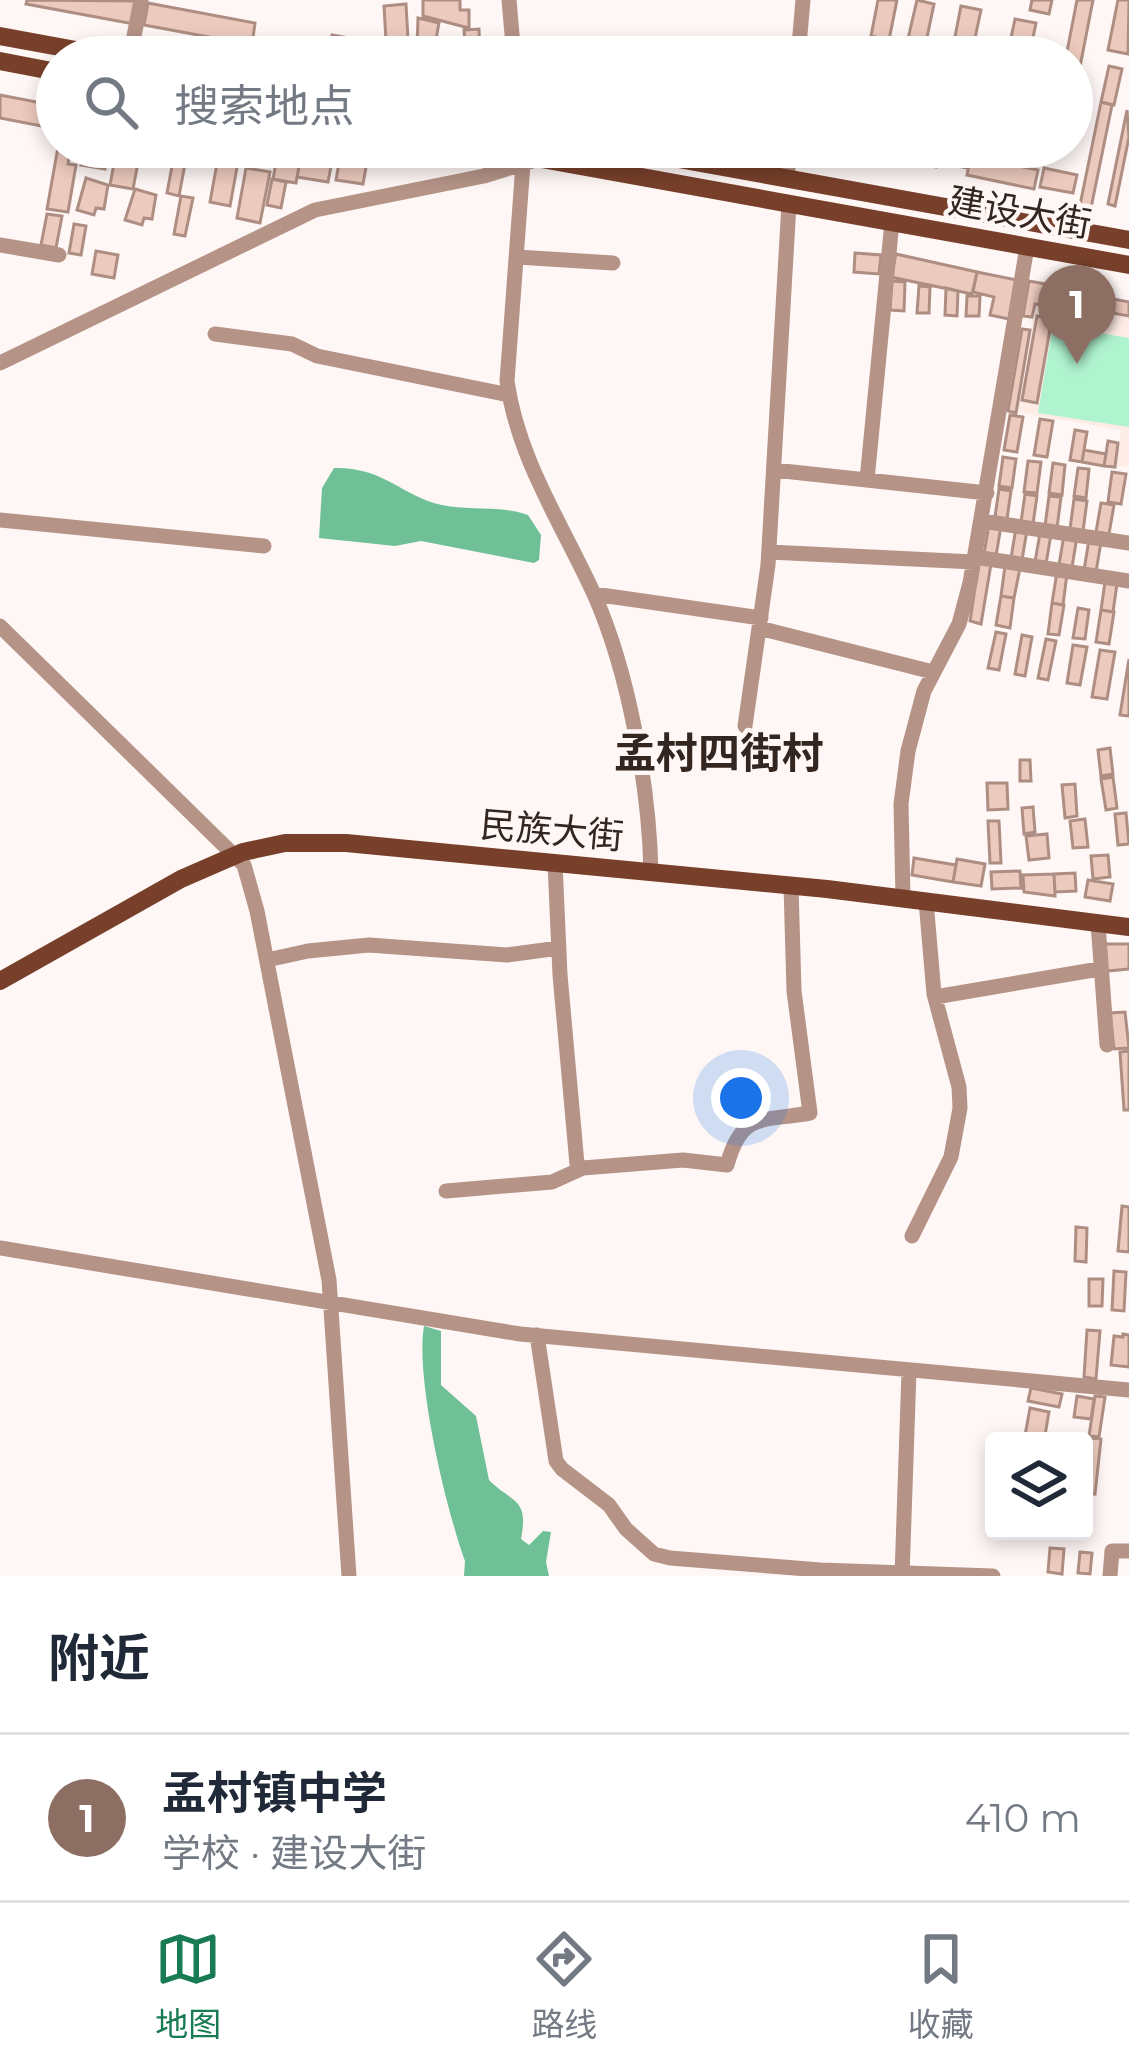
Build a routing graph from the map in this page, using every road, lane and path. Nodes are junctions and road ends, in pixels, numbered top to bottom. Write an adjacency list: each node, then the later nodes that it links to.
1 (141, 0): 4 (street)
2 (509, 0): 5 (street)
3 (803, 0): 6 (street)
4 (134, 36)
5 (512, 36)
6 (800, 36)
7 (0, 37): 8 (main road)
8 (36, 43)
9 (0, 61): 10 (main road)
10 (36, 68)
11 (509, 168): 27 (street)
12 (530, 168): 23 (street)
13 (573, 168): 17 (main road, 建设大街)
14 (731, 168): 16 (main road, 建设大街)
15 (788, 168): 16 (street)
16 (787, 178): 19 (main road, 建设大街)
17 (789, 204): 18 (main road, 建设大街); 29 (street)
18 (892, 222): 21 (main road, 建设大街); 30 (street)
19 (1129, 240)
20 (0, 245): 22 (street)
21 (1027, 247): 25 (main road, 建设大街); 31 (street)
22 (59, 255)
23 (518, 257): 24 (street); 28 (street)
24 (613, 263)
25 (1129, 265)
26 (214, 334): 28 (street)
27 (0, 363)
28 (509, 395): 39 (street)
29 (774, 470): 30 (street); 36 (street)
30 (867, 480): 31 (street)
31 (987, 493): 33 (street)
32 (0, 520): 35 (street)
33 (982, 521): 34 (street); 37 (street)
34 (1129, 543)
35 (264, 546)
36 (769, 552): 37 (street); 40 (street)
37 (974, 560): 38 (street); 42 (street)
38 (1129, 581)
39 (594, 594): 40 (street); 46 (street)
40 (760, 623): 42 (street); 43 (street)
41 (0, 626): 44 (street)
42 (933, 672): 48 (street)
43 (745, 726)
44 (235, 855): 45 (main road, 民族大街); 53 (street); 55 (main road, 民族大街)
45 (555, 863): 46 (main road, 民族大街); 52 (street)
46 (651, 872): 47 (main road, 民族大街)
47 (791, 886): 48 (main road, 民族大街); 58 (street)
48 (903, 898): 49 (main road, 民族大街)
49 (926, 901): 50 (main road, 民族大街); 56 (street)
50 (1098, 923): 51 (main road, 民族大街); 54 (street)
51 (1129, 927)
52 (559, 948): 53 (street); 58 (street)
53 (267, 960): 62 (street)
54 (1099, 969): 56 (street); 57 (street)
55 (0, 981)
56 (935, 997): 60 (street)
57 (1107, 1045)
58 (583, 1168): 59 (street)
59 (446, 1192)
60 (912, 1235)
61 (0, 1248): 62 (street)
62 (332, 1304): 63 (street); 68 (street)
63 (536, 1335): 64 (street); 67 (street)
64 (909, 1371): 65 (street); 67 (street)
65 (1129, 1390)
66 (1129, 1551): 70 (street)
67 (902, 1574): 69 (street)
68 (349, 1576)
69 (993, 1576)
70 (1110, 1576)

